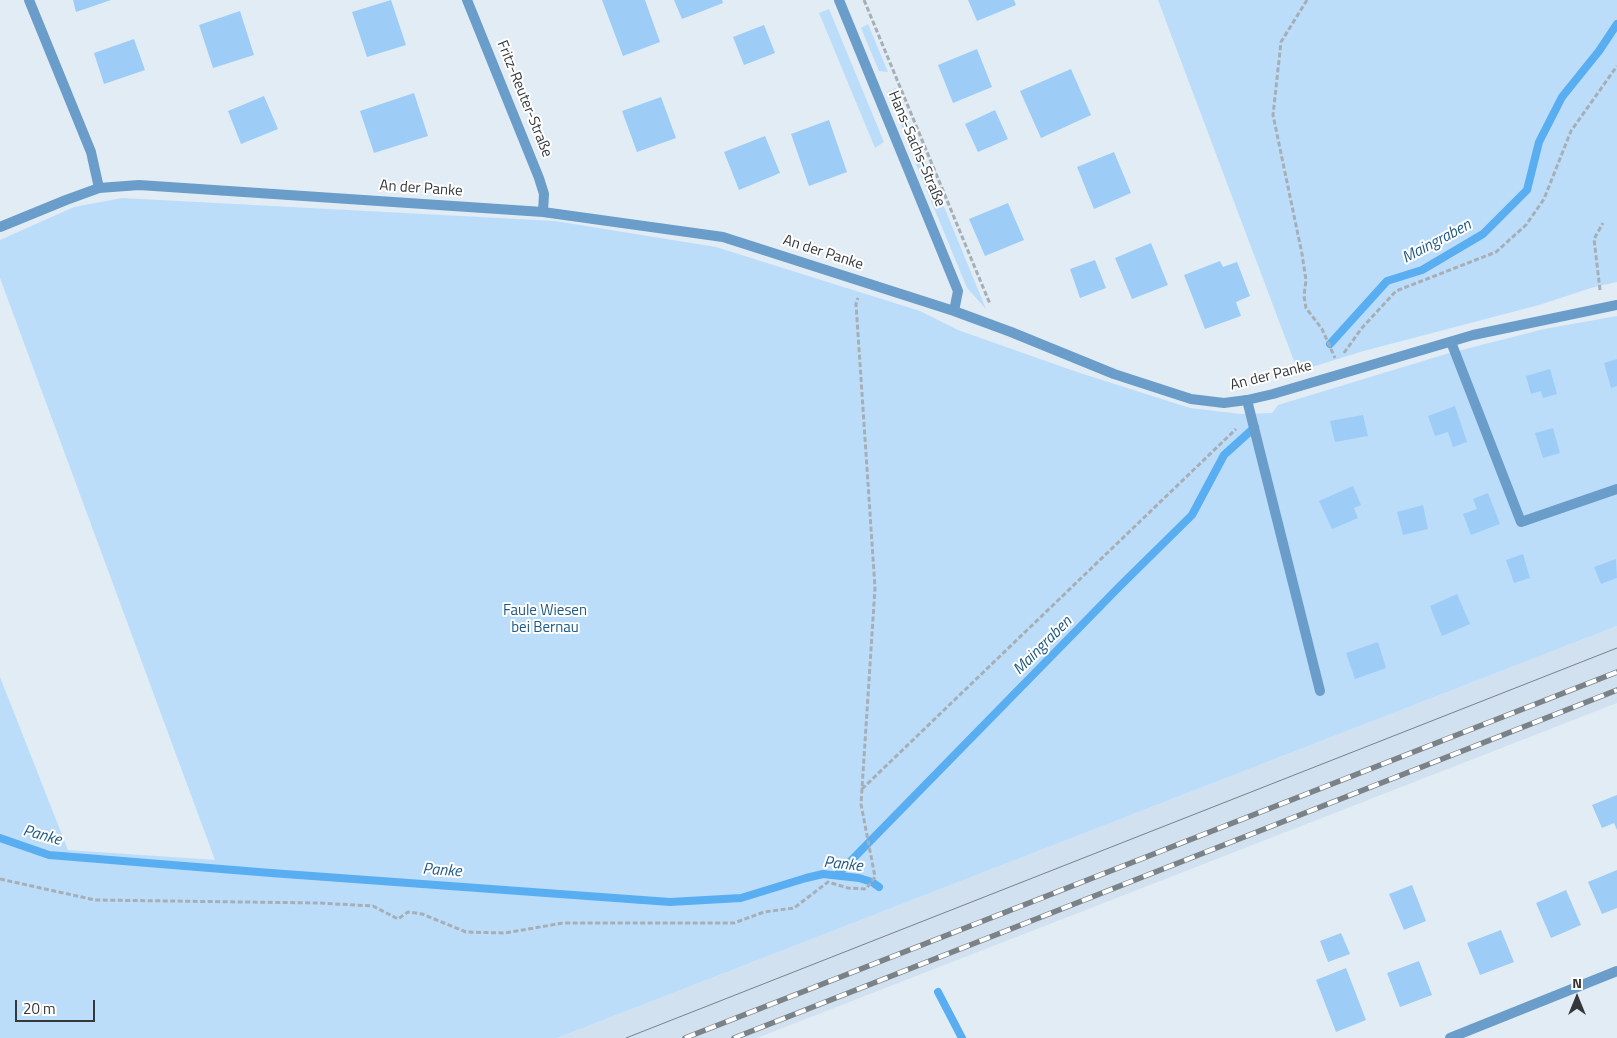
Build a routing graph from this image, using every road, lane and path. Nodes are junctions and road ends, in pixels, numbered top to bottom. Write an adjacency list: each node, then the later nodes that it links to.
1 (29, 0): 7 (street)
2 (467, 0): 8 (street, Fritz-Reuter-Straße)
3 (838, 0): 14 (street, Hans-Sachs-Straße)
4 (864, 0): 15 (path)
5 (1307, 0): 17 (path)
6 (1617, 66): 17 (path)
7 (99, 188): 8 (street, An der Panke); 10 (street, An der Panke)
8 (543, 212): 11 (street, An der Panke)
9 (1603, 223): 13 (path)
10 (0, 227)
11 (864, 282): 14 (street, An der Panke); 22 (path)
12 (1617, 305): 13 (street, An der Panke)
13 (1602, 308): 16 (street, An der Panke)
14 (954, 311): 15 (street, An der Panke)
15 (1000, 328): 18 (street, An der Panke)
16 (1451, 342): 17 (street, An der Panke); 20 (street)
17 (1342, 373): 18 (street, An der Panke)
18 (1247, 400): 19 (street)
19 (1250, 415): 21 (street); 22 (path)
20 (1617, 489)
21 (1320, 691)
22 (862, 789): 23 (path)
23 (0, 879)
24 (1617, 971): 25 (street)
25 (1450, 1038)

